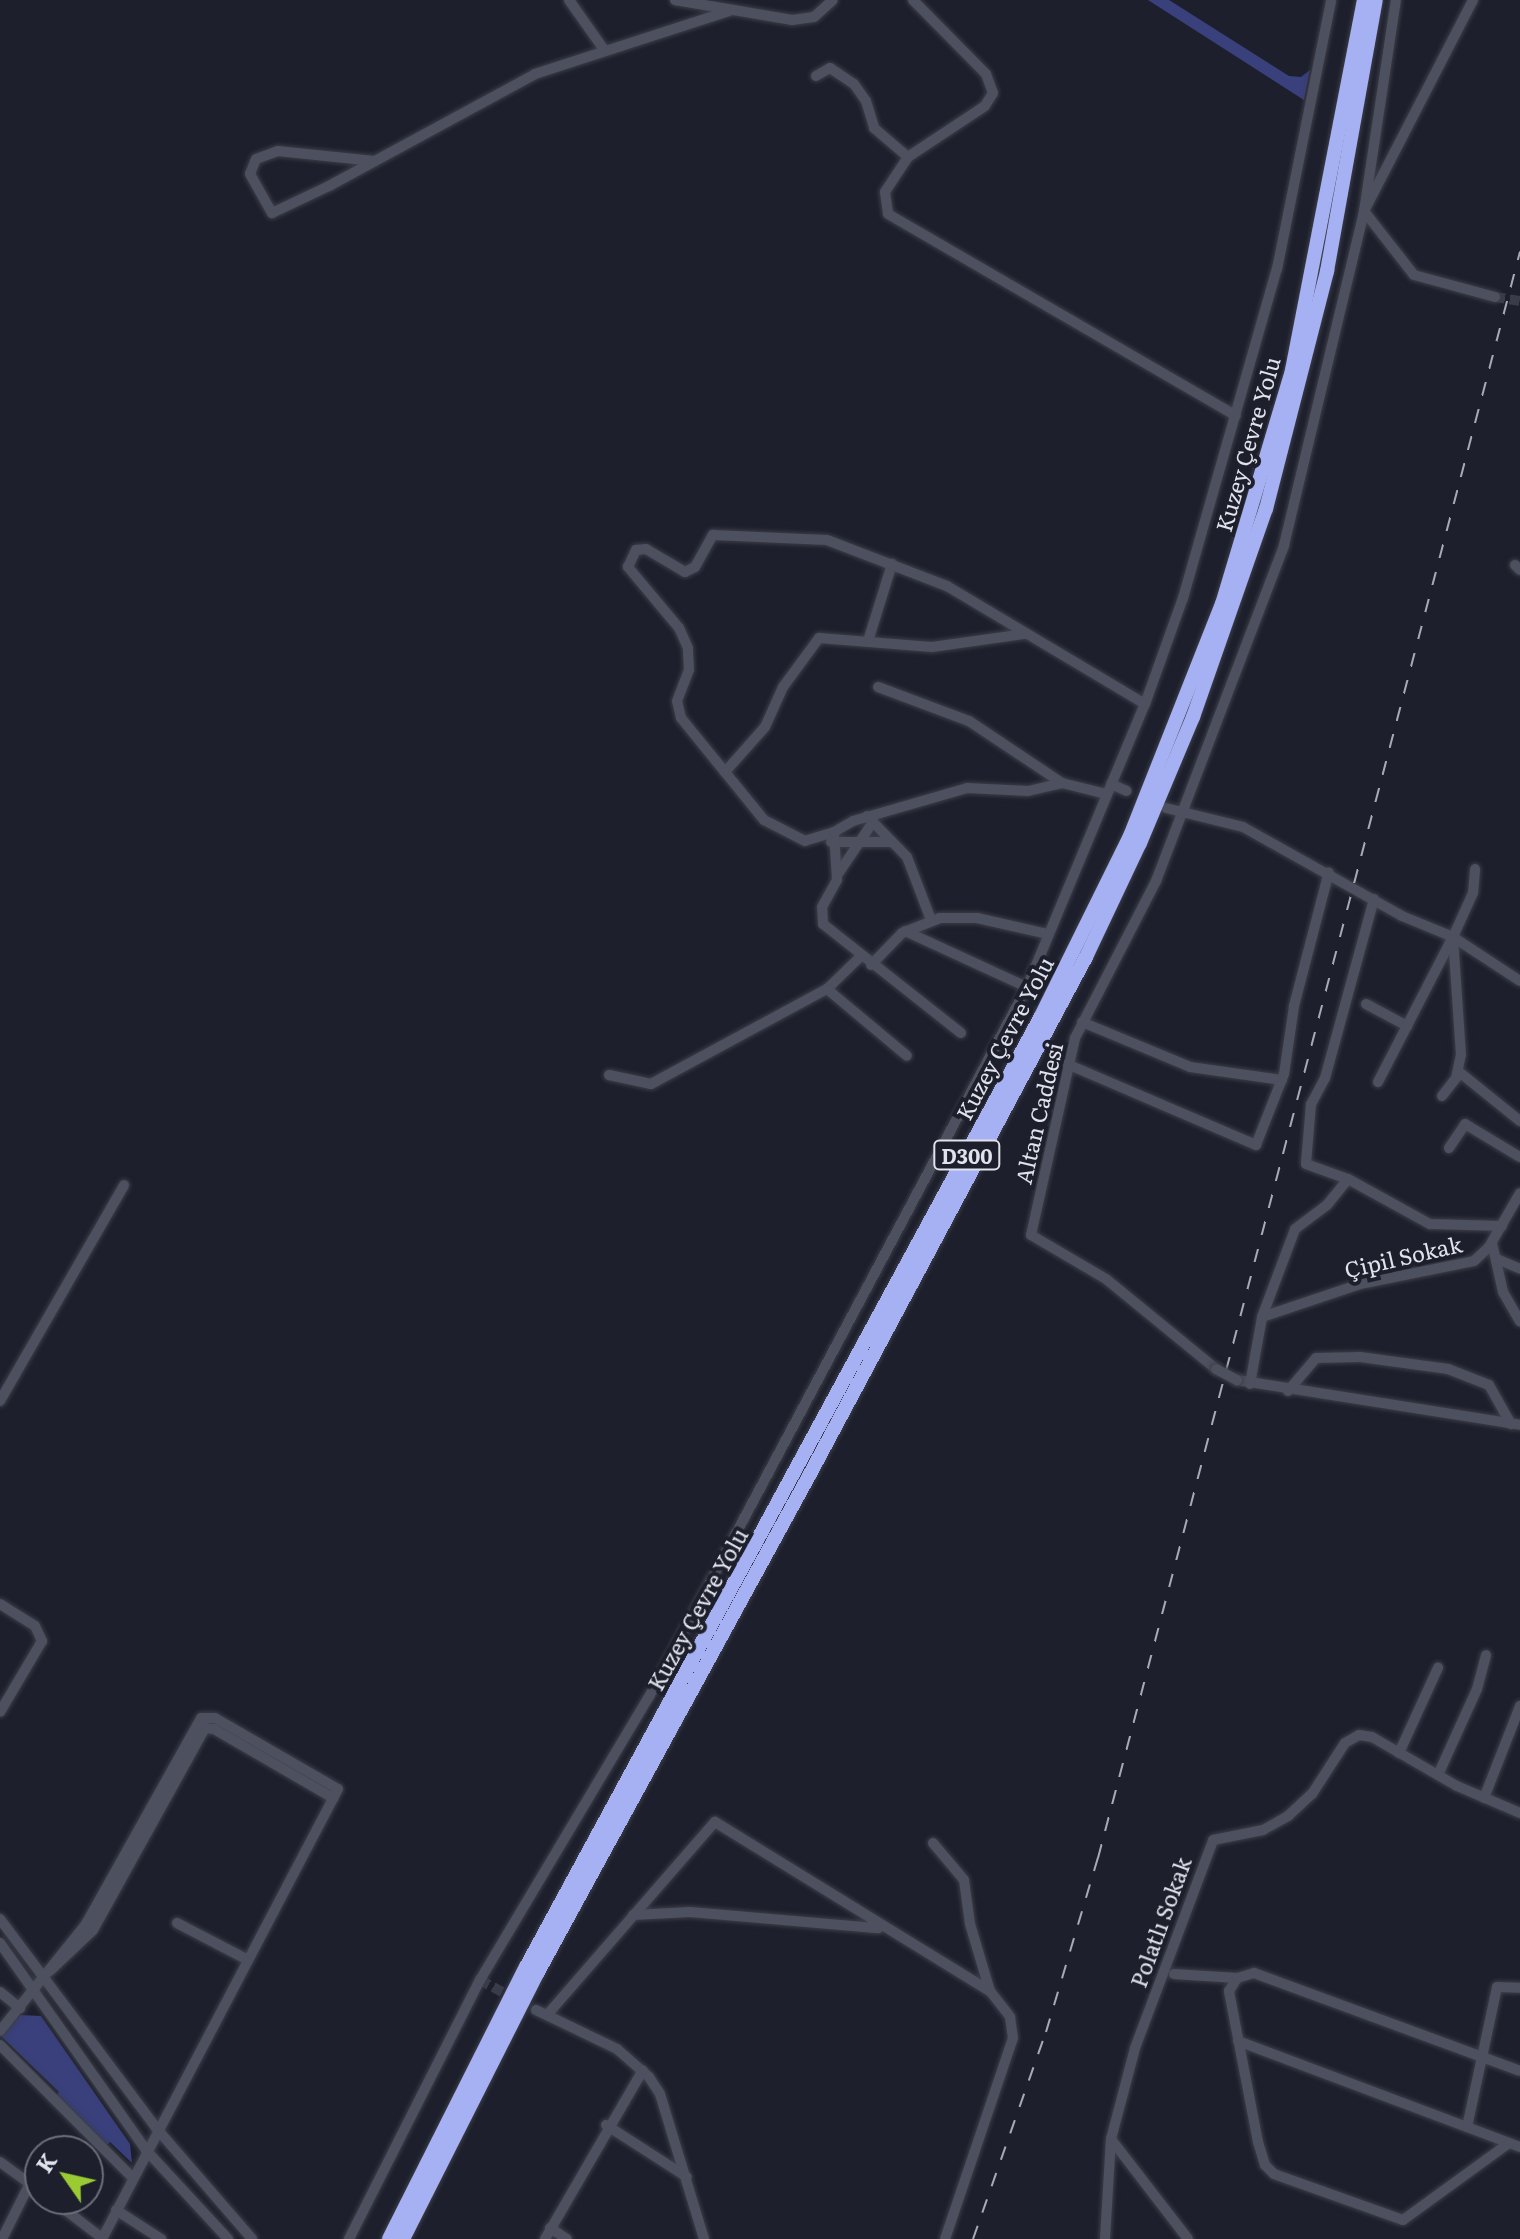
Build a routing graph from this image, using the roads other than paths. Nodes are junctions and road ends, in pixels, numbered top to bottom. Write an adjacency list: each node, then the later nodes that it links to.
1 (569, 0): 11 (street)
2 (675, 0): 10 (street)
3 (833, 0): 10 (street)
4 (913, 0): 13 (street)
5 (1331, 0): 17 (street)
6 (1364, 0): 127 (highway, Kuzey Çevre Yolu / D300)
7 (1376, 0): 128 (highway, Kuzey Çevre Yolu / D300)
8 (1396, 0): 15 (street)
9 (1473, 0): 15 (street)
10 (729, 11): 11 (street)
11 (605, 51): 14 (street)
12 (816, 76): 13 (street)
13 (908, 157): 17 (street)
14 (374, 161): 14 (street)
15 (1364, 211): 16 (street); 28 (street, Altan Caddesi)
16 (1495, 297)
17 (1236, 416): 22 (street)
18 (892, 564): 19 (street); 20 (street); 23 (street)
19 (1025, 634): 20 (street); 22 (street)
20 (868, 641): 23 (street)
21 (878, 687): 24 (street)
22 (1145, 704): 25 (street)
23 (725, 772): 30 (street)
24 (1062, 783): 25 (street); 29 (street)
25 (1109, 789): 26 (street); 39 (street)
26 (1127, 791)
27 (1166, 808): 28 (street)
28 (1183, 812): 34 (street); 47 (street, Altan Caddesi)
29 (870, 819): 30 (street); 31 (street); 32 (street)
30 (832, 837): 31 (street); 35 (street)
31 (859, 842): 32 (street); 35 (street)
32 (892, 842): 37 (street)
33 (1475, 869): 40 (street)
34 (1329, 872): 36 (street); 54 (street)
35 (838, 874): 41 (street)
36 (1374, 899): 40 (street); 60 (street)
37 (931, 920): 38 (street); 39 (street)
38 (905, 931): 42 (street); 44 (street)
39 (1048, 934): 44 (street)
40 (1453, 937): 43 (street); 48 (street); 52 (street)
41 (860, 957): 42 (street); 45 (street)
42 (871, 965): 49 (street)
43 (1520, 981)
44 (1027, 987): 126 (street)
45 (827, 989): 50 (street); 53 (street)
46 (1366, 1004): 48 (street)
47 (1082, 1022): 51 (street, Altan Caddesi); 54 (street)
48 (1407, 1026): 55 (street)
49 (961, 1033)
50 (907, 1056)
51 (1067, 1064): 54 (street); 69 (street, Altan Caddesi, bridge)
52 (1458, 1071): 56 (street); 57 (street)
53 (609, 1075)
54 (1282, 1080)
55 (1378, 1082)
56 (1442, 1096)
57 (1520, 1121)
58 (1449, 1148): 59 (street)
59 (1520, 1157)
60 (1348, 1179): 63 (street); 67 (street)
61 (124, 1185): 71 (street)
62 (1520, 1193): 63 (street, Çipil Sokak)
63 (1502, 1226): 64 (street, Çipil Sokak)
64 (1492, 1243): 65 (street); 67 (street, Çipil Sokak)
65 (1497, 1259): 66 (street); 68 (street)
66 (1520, 1269)
67 (1262, 1317): 69 (street)
68 (1520, 1321)
69 (1250, 1384): 70 (street)
70 (1288, 1391): 72 (street); 72 (street)
71 (0, 1401)
72 (1516, 1424)
73 (0, 1604): 77 (street)
74 (1486, 1655): 81 (street)
75 (1438, 1668): 80 (street)
76 (1520, 1706): 83 (street)
77 (0, 1712)
78 (204, 1716): 79 (street); 82 (street); 92 (street)
79 (208, 1727): 82 (street); 92 (street)
80 (1399, 1753): 81 (street, Polatlı Sokak); 109 (street, Polatlı Sokak)
81 (1438, 1775): 83 (street, Polatlı Sokak)
82 (335, 1794): 91 (street)
83 (1484, 1798): 84 (street, Polatlı Sokak)
84 (1519, 1811)
85 (933, 1843): 97 (street)
86 (633, 1915): 89 (street); 89 (street); 104 (street)
87 (0, 1919): 92 (street)
88 (177, 1923): 91 (street)
89 (882, 1928): 97 (street)
90 (0, 1943): 96 (street)
91 (248, 1960): 108 (street)
92 (47, 1974): 96 (street); 108 (street)
93 (1174, 1974): 94 (street)
94 (1237, 1978): 101 (street); 103 (street)
95 (1520, 1988): 103 (street)
96 (33, 1991): 99 (street); 112 (street)
97 (990, 1991): 132 (street)
98 (0, 1992): 99 (street)
99 (20, 2008): 100 (street)
100 (0, 2031)
101 (1238, 2041): 107 (street); 110 (street)
102 (0, 2045): 115 (street)
103 (1482, 2057): 105 (street); 107 (street)
104 (643, 2070): 106 (street); 114 (street)
105 (1520, 2071)
106 (606, 2125): 114 (street); 120 (street)
107 (1467, 2127): 110 (street)
108 (158, 2130): 112 (street); 125 (street)
109 (1111, 2139): 133 (street, Polatlı Sokak); 134 (street)
110 (1509, 2143): 111 (street)
111 (1520, 2147)
112 (146, 2150): 115 (street); 121 (street)
113 (0, 2162): 116 (street)
114 (687, 2177): 131 (street)
115 (133, 2178): 118 (street)
116 (24, 2179)
117 (24, 2195): 122 (street)
118 (116, 2210): 123 (street); 124 (street)
119 (71, 2215): 123 (street)
120 (550, 2228): 129 (street); 130 (street)
121 (223, 2237)
122 (2, 2239)
123 (102, 2239)
124 (161, 2239)
125 (252, 2239)
126 (349, 2239)
127 (389, 2239)
128 (403, 2239)
129 (545, 2239)
130 (567, 2239)
131 (704, 2239)
132 (945, 2239)
133 (1105, 2239)
134 (1188, 2239)

